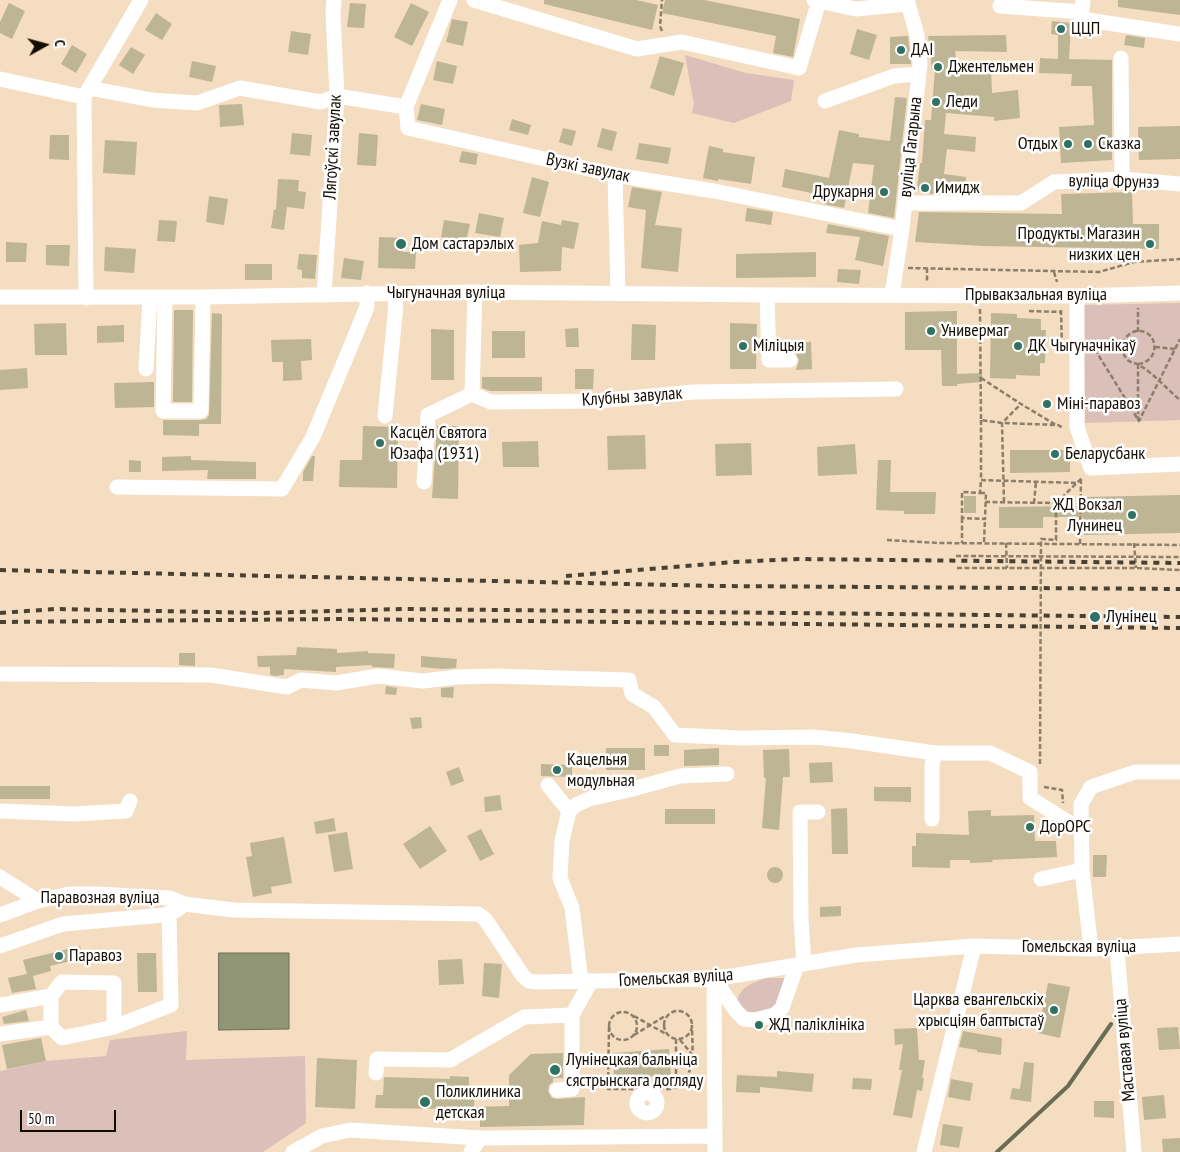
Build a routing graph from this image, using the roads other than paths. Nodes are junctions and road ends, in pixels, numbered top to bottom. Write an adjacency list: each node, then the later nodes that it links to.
1 (141, 0): 13 (street)
2 (334, 0): 14 (street, Лягоўскі завулак)
3 (450, 0): 16 (street)
4 (474, 0): 5 (street)
5 (817, 1): 6 (street)
6 (908, 2): 11 (street, вуліца Гагарына)
7 (1000, 6): 8 (street)
8 (1082, 6): 9 (street)
9 (1180, 34)
10 (1121, 58): 18 (street)
11 (919, 74): 15 (street); 20 (street, вуліца Гагарына)
12 (0, 79): 13 (street)
13 (87, 92): 14 (street); 34 (street)
14 (337, 96): 16 (street); 26 (street, Лягоўскі завулак)
15 (825, 101)
16 (406, 107): 17 (street, Вузкі завулак)
17 (615, 175): 21 (street, Вузкі завулак); 27 (street)
18 (1122, 179): 19 (street, вуліца Фрунзэ); 20 (street, вуліца Фрунзэ)
19 (1180, 184)
20 (905, 202): 21 (street, вуліца Гагарына)
21 (902, 229): 29 (street, вуліца Гагарына)
22 (474, 292): 24 (street, Чыгуначная вуліца); 27 (street, Чыгуначная вуліца); 38 (street)
23 (367, 293): 24 (street, Чыгуначная вуліца); 26 (street, Чыгуначная вуліца); 42 (street)
24 (396, 293): 39 (street)
25 (1180, 293): 30 (street, Прывакзальная вуліца)
26 (324, 294): 33 (street, Чыгуначная вуліца)
27 (618, 294): 28 (street, Чыгуначная вуліца)
28 (767, 295): 29 (street, Чыгуначная вуліца); 35 (street)
29 (892, 295): 30 (street, Прывакзальная вуліца)
30 (1076, 296): 40 (street)
31 (0, 297): 34 (street, Чыгуначная вуліца)
32 (157, 297): 33 (street, Чыгуначная вуліца); 33 (street); 34 (street, Чыгуначная вуліца); 36 (street)
33 (203, 297)
34 (86, 298)
35 (790, 360)
36 (146, 369)
37 (896, 389): 38 (street, Клубны завулак)
38 (472, 394): 41 (street)
39 (385, 416)
40 (1180, 464)
41 (424, 482)
42 (117, 487)
43 (0, 674): 44 (street)
44 (935, 753): 52 (street); 53 (street)
45 (1180, 772): 53 (street)
46 (727, 774): 50 (street)
47 (548, 785): 50 (street)
48 (130, 801): 49 (street)
49 (0, 811)
50 (569, 811): 69 (street)
51 (818, 812): 67 (street)
52 (932, 819)
53 (1081, 830): 54 (street)
54 (1082, 870): 56 (street); 66 (street)
55 (0, 877): 57 (street, Паравозная вуліца)
56 (1041, 879)
57 (38, 901): 58 (street, Паравозная вуліца); 61 (street)
58 (184, 904): 59 (street, Паравозная вуліца); 60 (street)
59 (234, 910): 69 (street, Гомельская вуліца)
60 (170, 913): 63 (street); 74 (street)
61 (0, 915)
62 (1180, 944): 65 (street, Гомельская вуліца)
63 (0, 946)
64 (974, 946): 66 (street, Гомельская вуліца); 67 (street, Гомельская вуліца); 85 (street)
65 (1117, 949): 66 (street, Гомельская вуліца); 86 (street, Маставая вуліца)
66 (1091, 950)
67 (800, 965): 68 (street, Гомельская вуліца); 68 (street)
68 (714, 979): 69 (street, Гомельская вуліца); 79 (street)
69 (586, 981): 72 (street)
70 (50, 996): 71 (street); 73 (street); 74 (street)
71 (0, 1005)
72 (572, 1015): 76 (street); 77 (street)
73 (51, 1027): 74 (street); 75 (street)
74 (114, 1027)
75 (0, 1034)
76 (376, 1073)
77 (557, 1090)
78 (648, 1114): 80 (street)
79 (715, 1136): 80 (street); 84 (street)
80 (647, 1137): 81 (street)
81 (480, 1138): 82 (street); 83 (street)
82 (293, 1152)
83 (471, 1152)
84 (715, 1152)
85 (924, 1152)
86 (1134, 1152)

